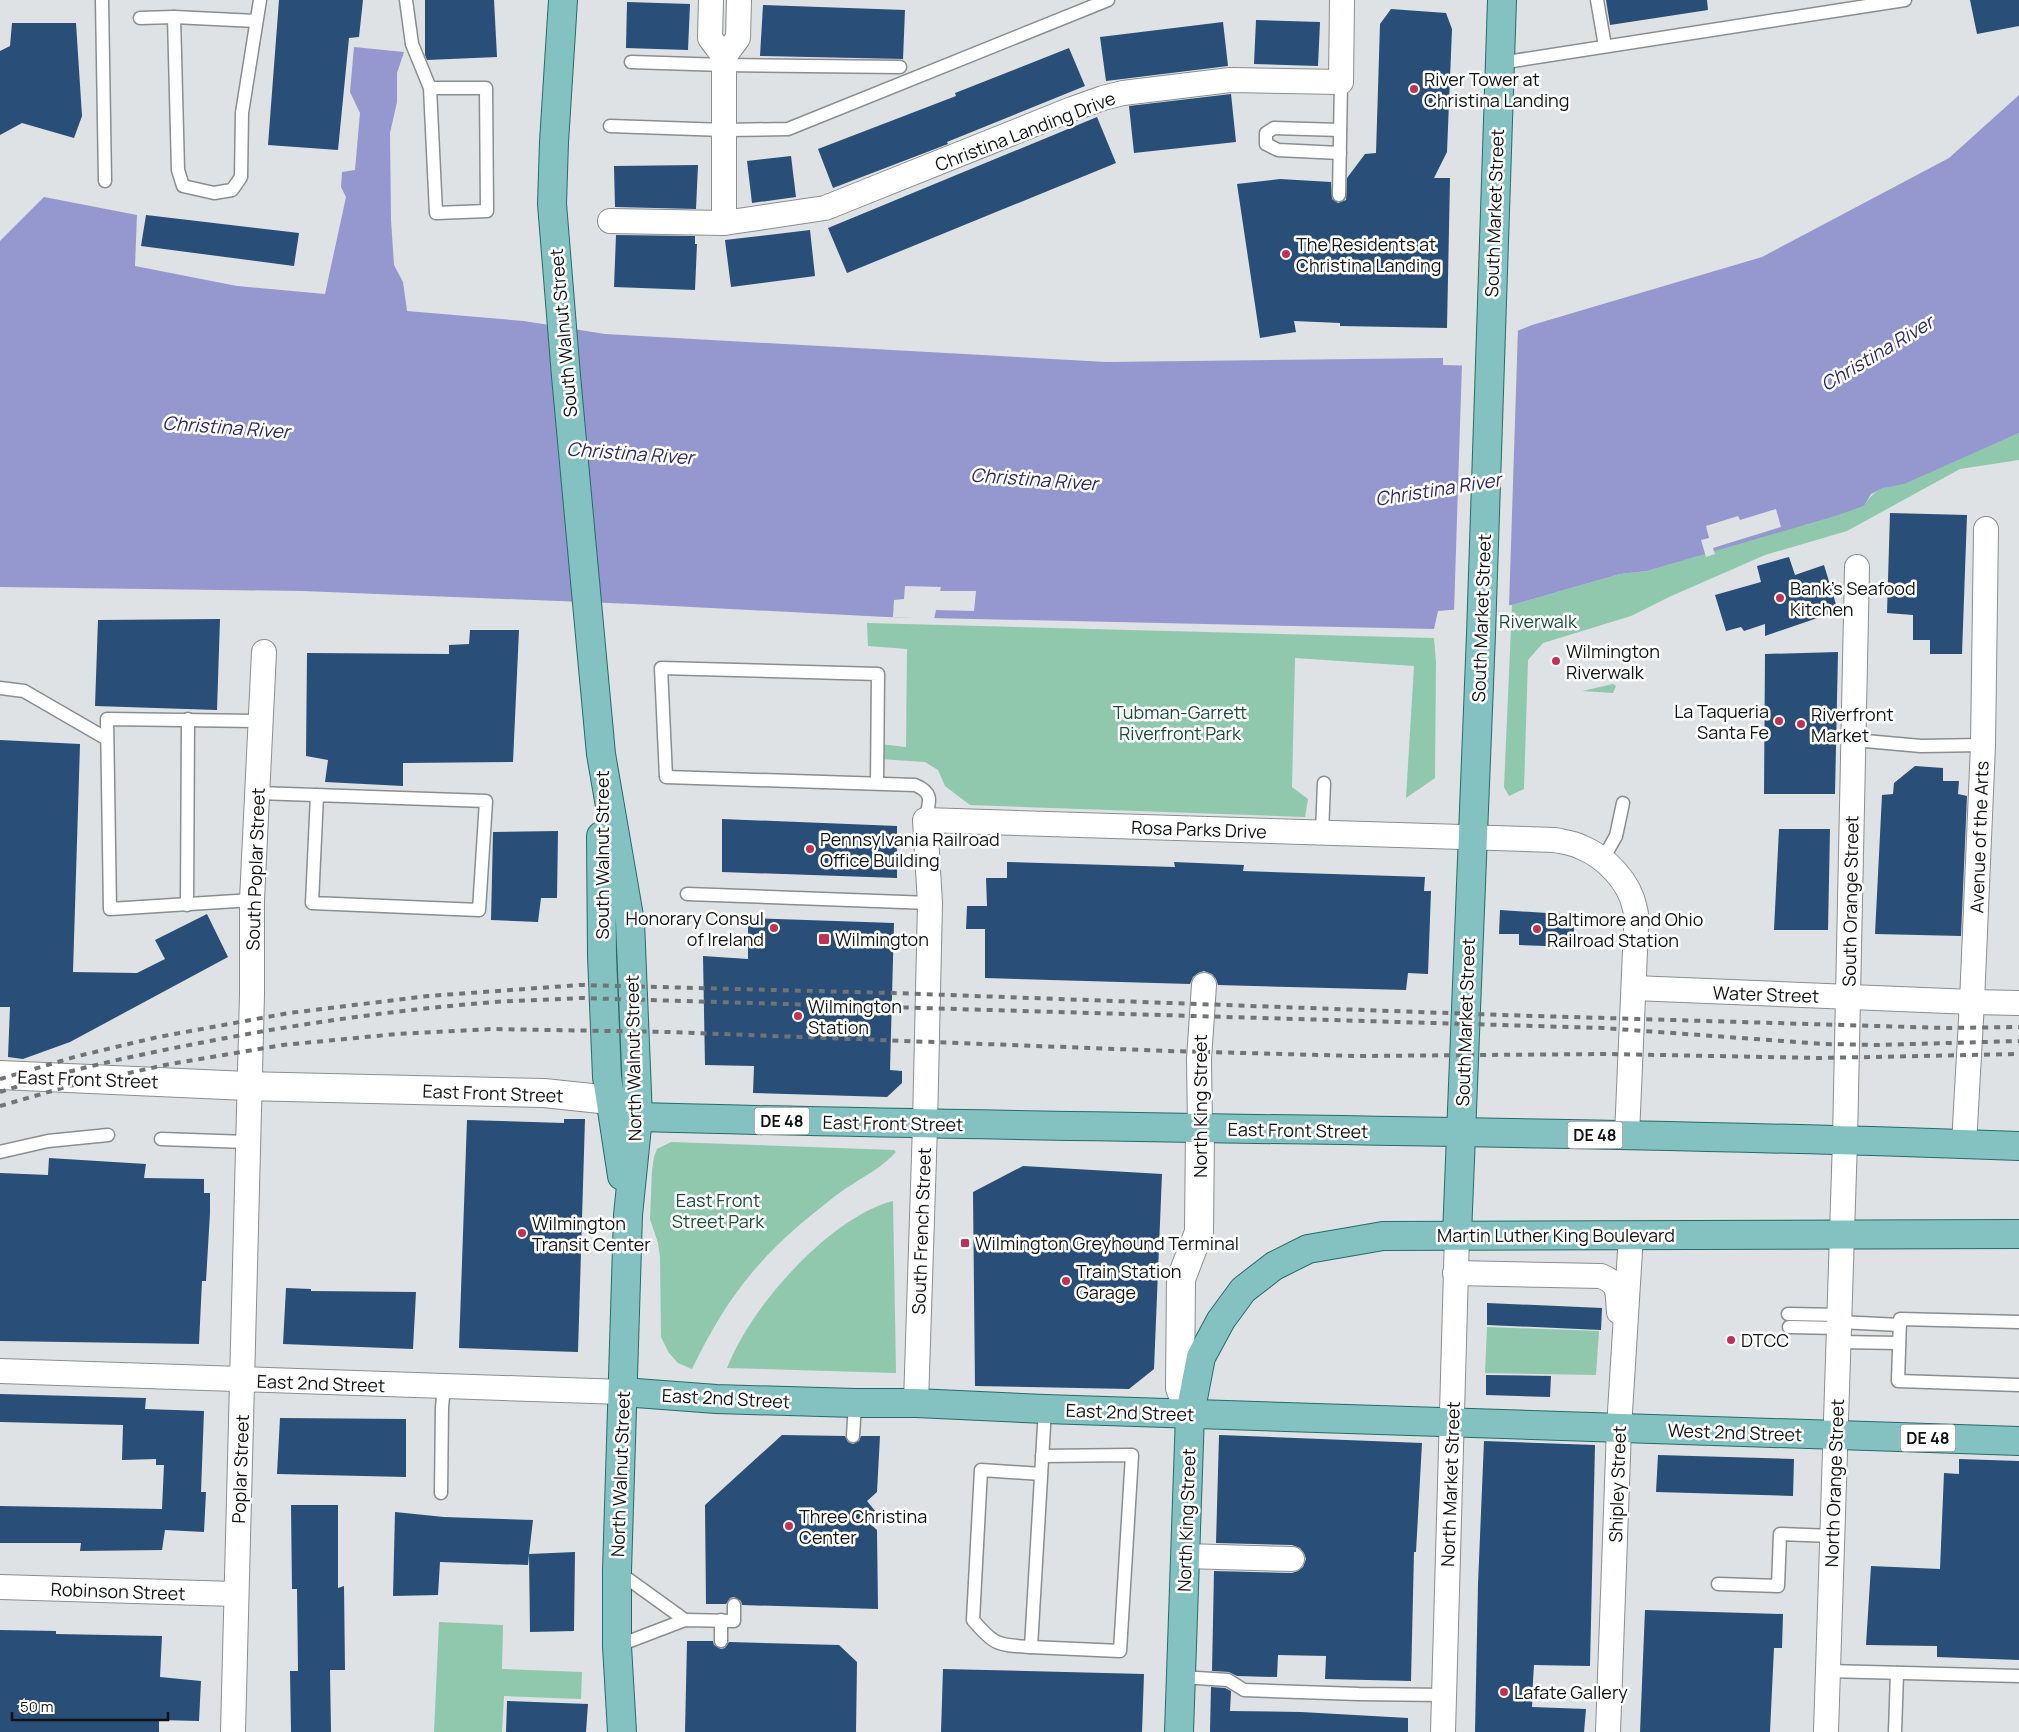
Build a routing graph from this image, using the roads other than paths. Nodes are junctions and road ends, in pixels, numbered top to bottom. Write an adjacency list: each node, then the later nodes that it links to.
1 (102, 0): 26 (lane)
2 (260, 0): 14 (lane)
3 (406, 0): 21 (lane)
4 (563, 0): 39 (main road, South Walnut Street)
5 (711, 0): 16 (street)
6 (739, 0): 16 (street)
7 (1108, 0): 23 (lane)
8 (1342, 0): 20 (street)
9 (1502, 0): 18 (main road, South Market Street)
10 (1597, 0): 15 (lane)
11 (1905, 0): 15 (lane)
12 (174, 17): 13 (lane); 14 (lane); 14 (lane)
13 (140, 18)
14 (256, 21)
15 (1605, 46): 18 (lane)
16 (724, 61): 17 (lane); 19 (lane); 23 (street)
17 (630, 62)
18 (1500, 63): 47 (main road, South Market Street)
19 (900, 67)
20 (1341, 82): 24 (lane); 29 (street, Christina Landing Drive)
21 (430, 88): 21 (lane)
22 (610, 126): 23 (lane)
23 (724, 130): 29 (street)
24 (1340, 130): 25 (lane); 25 (lane)
25 (1340, 153): 27 (lane)
26 (105, 181)
27 (1339, 195)
28 (610, 221): 29 (street, Christina Landing Drive)
29 (724, 223)
30 (1986, 529): 38 (street, Avenue of the Arts)
31 (1858, 567): 37 (street, South Orange Street)
32 (264, 652): 35 (street, South Poplar Street)
33 (0, 688): 36 (lane)
34 (188, 720): 35 (lane); 36 (lane); 52 (lane)
35 (262, 720): 42 (street, South Poplar Street)
36 (107, 739): 52 (lane)
37 (1854, 740): 38 (lane); 57 (street, South Orange Street)
38 (1983, 745): 58 (street, Avenue of the Arts)
39 (601, 754): 53 (main road, South Walnut Street); 54 (main road, South Walnut Street)
40 (877, 783): 40 (lane); 45 (lane)
41 (1324, 783): 46 (lane)
42 (258, 793): 43 (lane); 50 (street, South Poplar Street)
43 (317, 795): 43 (lane)
44 (1623, 803): 48 (lane)
45 (925, 820): 46 (street, Rosa Parks Drive); 51 (street, South French Street)
46 (1322, 833): 47 (street, Rosa Parks Drive)
47 (1473, 837): 48 (street, Rosa Parks Drive); 66 (main road, South Market Street)
48 (1603, 859): 56 (street, Rosa Parks Drive)
49 (687, 894): 51 (lane)
50 (252, 900): 52 (lane); 61 (street, South Poplar Street)
51 (930, 903): 64 (street, South French Street)
52 (187, 905)
53 (602, 956): 62 (main road, North Walnut Street)
54 (631, 960): 63 (main road, North Walnut Street)
55 (1204, 984): 65 (street, North King Street)
56 (1634, 988): 57 (street, Water Street); 68 (street, Rosa Parks Drive)
57 (1848, 997): 58 (street, Water Street); 70 (street, South Orange Street)
58 (1972, 1002): 59 (street, Water Street); 72 (street, Avenue of the Arts)
59 (2019, 1003)
60 (0, 1076): 61 (street, East Front Street)
61 (248, 1086): 62 (street, East Front Street); 71 (street, Poplar Street)
62 (610, 1100): 63 (street, East Front Street); 75 (main road, North Walnut Street)
63 (638, 1117): 64 (main road, East Front Street / DE 48); 75 (main road, North Walnut Street)
64 (925, 1125): 65 (main road, East Front Street / DE 48); 94 (street, South French Street)
65 (1200, 1128): 66 (main road, East Front Street / DE 48); 96 (street, North King Street)
66 (1461, 1133): 68 (main road, DE 48); 77 (main road, South Market Street)
67 (108, 1135): 74 (lane)
68 (1627, 1135): 70 (main road, DE 48)
69 (160, 1139): 71 (lane)
70 (1845, 1140): 72 (main road, DE 48); 79 (street, South Orange Street)
71 (247, 1142): 89 (street, Poplar Street)
72 (1964, 1144): 73 (main road, DE 48)
73 (2019, 1146)
74 (0, 1152)
75 (628, 1215): 92 (main road, North Walnut Street)
76 (2019, 1234): 79 (main road, Martin Luther King Boulevard)
77 (1457, 1235): 78 (main road, Martin Luther King Boulevard); 80 (street, North Market Street); 96 (main road, Martin Luther King Boulevard)
78 (1631, 1235): 79 (main road, Martin Luther King Boulevard); 87 (street, Shipley Street)
79 (1842, 1235): 85 (street, North Orange Street)
80 (1456, 1273): 87 (street); 97 (street, North Market Street)
81 (1788, 1314): 85 (lane)
82 (2019, 1322): 83 (lane)
83 (1900, 1325): 85 (lane); 86 (lane)
84 (1789, 1327): 85 (lane)
85 (1839, 1327): 86 (lane); 99 (street, North Orange Street)
86 (1899, 1343): 90 (lane)
87 (1624, 1364): 98 (street, Shipley Street)
88 (0, 1371): 89 (street, East 2nd Street)
89 (243, 1380): 91 (street, East 2nd Street); 111 (street, Poplar Street)
90 (2019, 1385)
91 (444, 1387): 92 (street, East 2nd Street); 104 (lane)
92 (623, 1392): 93 (main road, East 2nd Street / DE 48); 108 (main road, North Walnut Street)
93 (855, 1403): 94 (main road, East 2nd Street / DE 48); 100 (lane)
94 (916, 1403): 95 (main road, East 2nd Street / DE 48)
95 (1045, 1409): 96 (main road, East 2nd Street / DE 48); 102 (lane)
96 (1190, 1414): 97 (main road, East 2nd Street / DE 48); 106 (main road, North King Street)
97 (1451, 1422): 98 (main road, West 2nd Street / DE 48); 122 (street, North Market Street)
98 (1619, 1428): 99 (main road, West 2nd Street / DE 48); 127 (street, Shipley Street)
99 (1836, 1435): 101 (main road, West 2nd Street / DE 48); 105 (street, North Orange Street)
100 (853, 1436)
101 (2019, 1441)
102 (1042, 1456): 103 (lane); 117 (lane)
103 (1041, 1474): 117 (lane); 117 (lane)
104 (441, 1493)
105 (1832, 1536): 109 (lane); 118 (street, North Orange Street)
106 (1184, 1556): 107 (street); 121 (main road, North King Street)
107 (1292, 1559)
108 (617, 1571): 113 (lane); 116 (main road, North Walnut Street)
109 (1718, 1584)
110 (0, 1587): 111 (street, Robinson Street)
111 (236, 1594): 123 (street, Poplar Street)
112 (734, 1605): 114 (lane)
113 (685, 1620): 114 (lane); 116 (lane)
114 (721, 1620): 115 (lane)
115 (721, 1642)
116 (618, 1646): 124 (main road, North Walnut Street)
117 (1031, 1646)
118 (1828, 1671): 119 (lane); 128 (street, North Orange Street)
119 (1897, 1673): 120 (lane); 129 (lane)
120 (2019, 1676)
121 (1181, 1677): 122 (lane); 125 (main road, North King Street)
122 (1444, 1695): 126 (street, North Market Street)
123 (233, 1732)
124 (623, 1732)
125 (1179, 1732)
126 (1443, 1732)
127 (1608, 1732)
128 (1826, 1732)
129 (1895, 1732)

